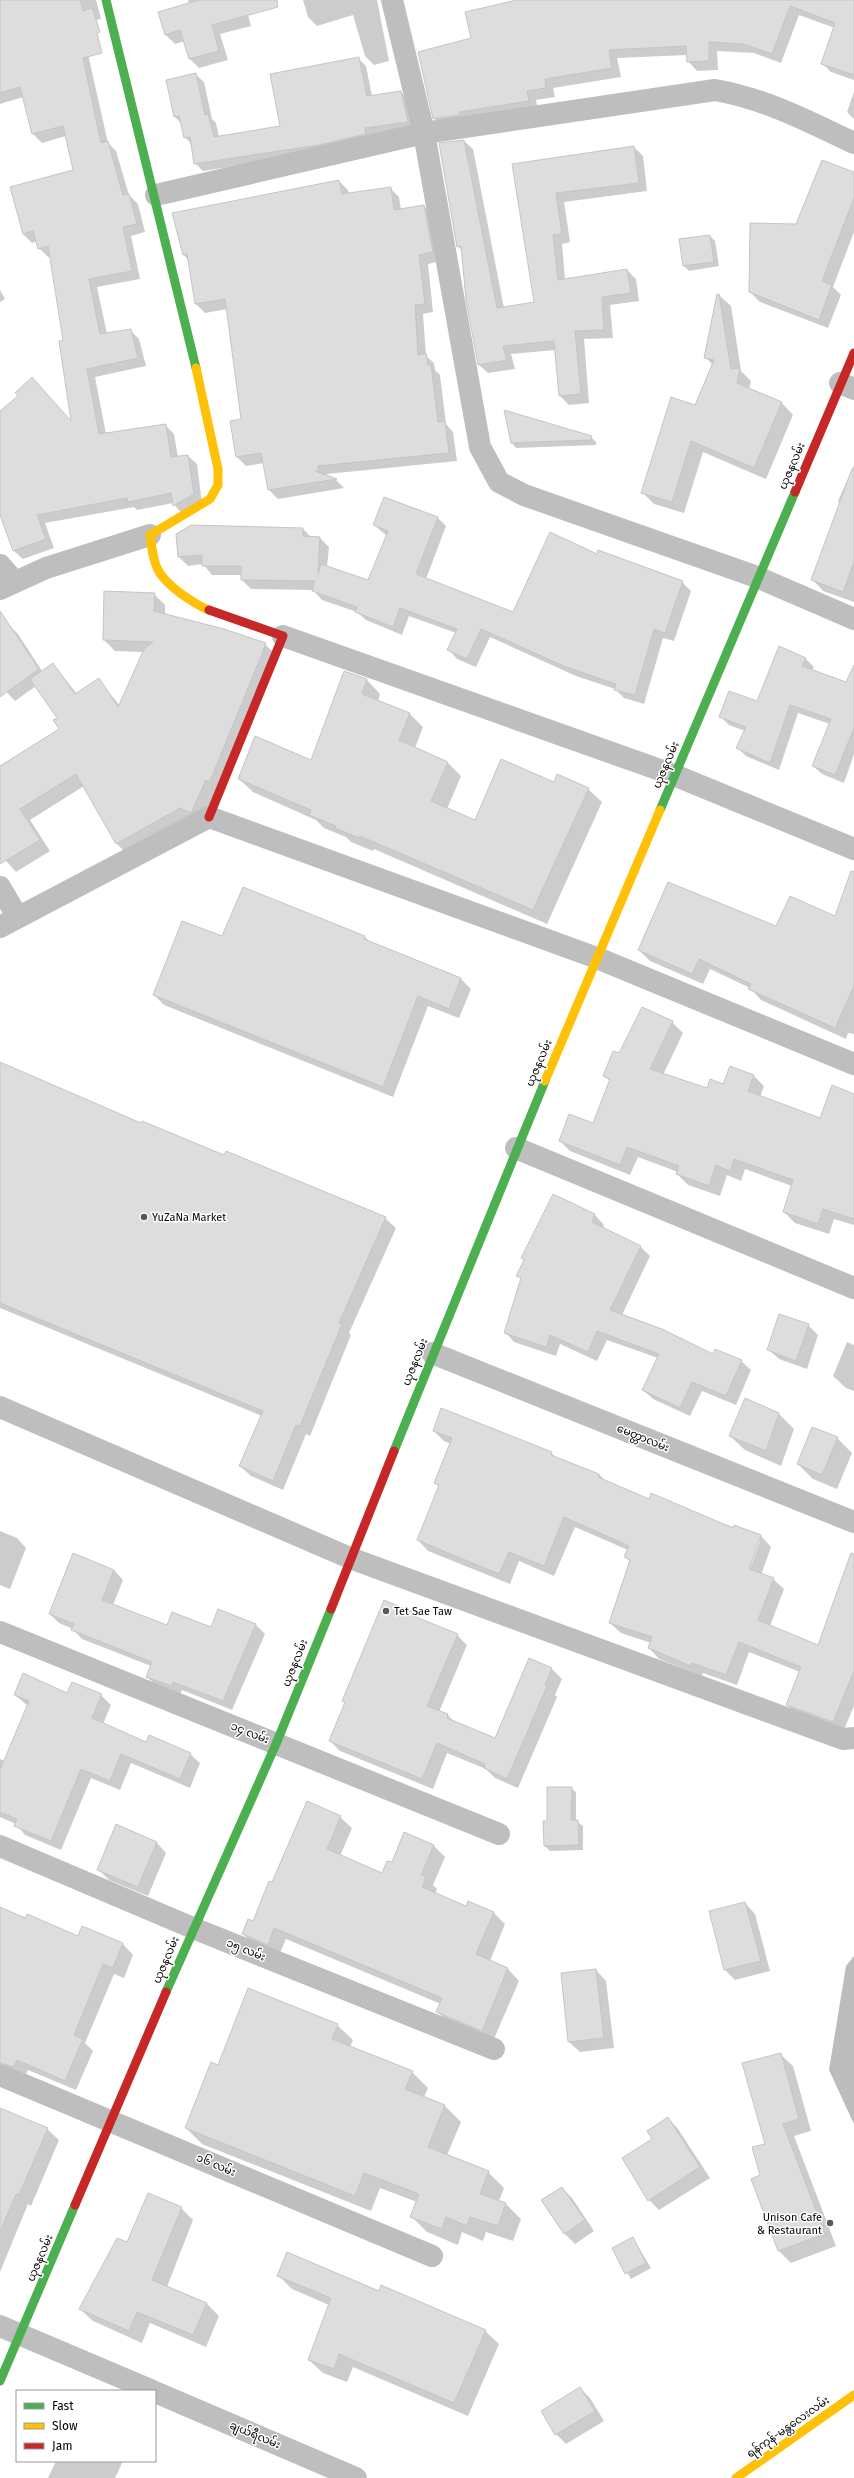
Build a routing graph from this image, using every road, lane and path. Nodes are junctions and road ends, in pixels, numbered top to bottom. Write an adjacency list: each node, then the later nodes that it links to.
1 (106, 0): 5 (street)
2 (392, 0): 3 (street)
3 (424, 133): 4 (street); 5 (street); 9 (street)
4 (854, 143)
5 (156, 195): 8 (street)
6 (854, 353): 7 (street, ယုဇနလမ်း)
7 (847, 386): 9 (street, ယုဇနလမ်း)
8 (150, 535): 10 (street); 12 (street)
9 (758, 576): 11 (street); 13 (street, ယုဇနလမ်း)
10 (5, 578)
11 (854, 619)
12 (283, 636): 13 (street); 14 (street)
13 (674, 775): 15 (street); 18 (street, ယုဇနလမ်း)
14 (209, 817): 17 (street); 18 (street)
15 (854, 849)
16 (0, 887): 17 (street)
17 (9, 922)
18 (597, 958): 19 (street); 20 (street, ယုဇနလမ်း)
19 (854, 1064)
20 (516, 1148): 21 (street); 22 (street, ယုဇနလမ်း)
21 (854, 1288)
22 (432, 1353): 24 (street, မေတ္တာလမ်း); 25 (street, ယုဇနလမ်း)
23 (0, 1407): 25 (street)
24 (854, 1522)
25 (350, 1558): 27 (street); 28 (street, ယုဇနလမ်း)
26 (0, 1632): 28 (street, ၁၄ လမ်း)
27 (854, 1738)
28 (276, 1744): 29 (street, ၁၄ လမ်း); 31 (street, ယုဇနလမ်း)
29 (499, 1834)
30 (0, 1846): 31 (street, ၁၅ လမ်း)
31 (193, 1928): 32 (street, ၁၅ လမ်း); 34 (street, ယုဇနလမ်း)
32 (494, 2049)
33 (0, 2075): 34 (street, ၁၆ လမ်း)
34 (112, 2121): 35 (street, ၁၆ လမ်း); 37 (street, ယုဇနလမ်း)
35 (432, 2256)
36 (0, 2326): 37 (street, ချယ်ရီလမ်း)
37 (20, 2334): 38 (street, ယုဇနလမ်း); 39 (street, ချယ်ရီလမ်း)
38 (0, 2381)
39 (152, 2390)
40 (156, 2392): 42 (street, ချယ်ရီလမ်း)
41 (854, 2395): 43 (street, ရန်ကုန်-မန္တလေးလမ်း)
42 (356, 2478)
43 (736, 2478)

